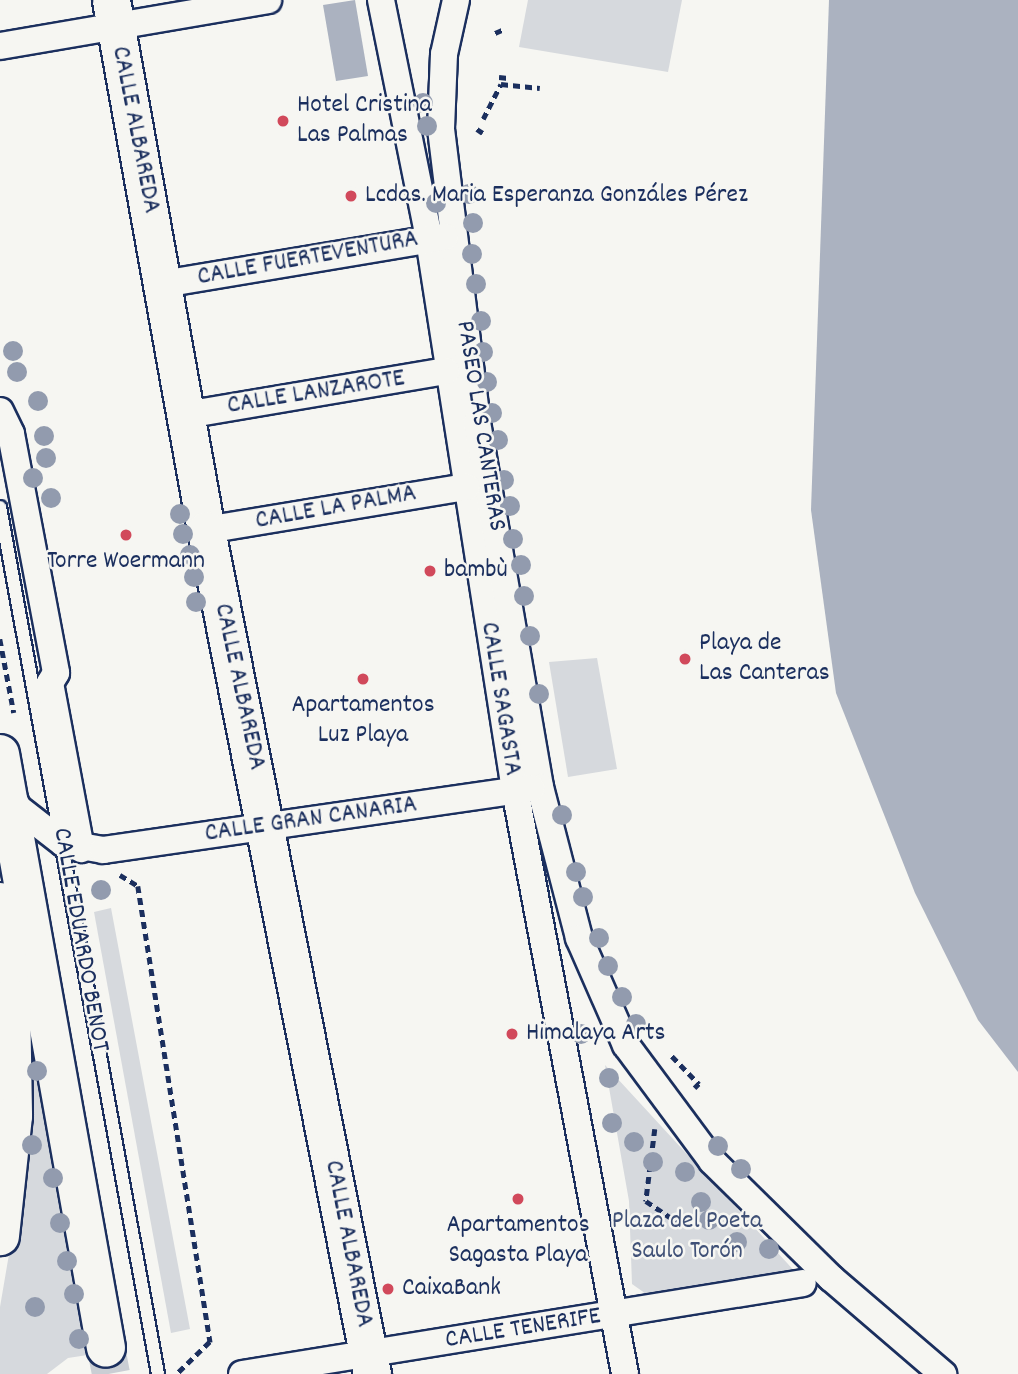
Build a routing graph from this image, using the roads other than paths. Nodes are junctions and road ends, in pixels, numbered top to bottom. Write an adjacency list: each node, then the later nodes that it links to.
1 (268, 0): 4 (street)
2 (381, 0): 6 (street, CALLE SAGASTA)
3 (456, 0): 6 (street, PASEO LAS CANTERAS)
4 (113, 14): 5 (street); 7 (street, CALLE ALBAREDA)
5 (0, 46)
6 (442, 238): 7 (street, CALLE FUERTEVENTURA); 8 (street, CALLE SAGASTA); 15 (street, PASEO LAS CANTERAS)
7 (163, 284): 10 (street, CALLE ALBAREDA)
8 (446, 371): 10 (street, CALLE LANZAROTE); 11 (street, CALLE SAGASTA)
9 (0, 411): 17 (street, CALLE EDUARDO BENOT)
10 (186, 415): 13 (street, CALLE ALBAREDA)
11 (466, 486): 13 (street, CALLE LA PALMA); 15 (street, CALLE SAGASTA)
12 (0, 507): 17 (lane, CALLE EDUARDO BENOT)
13 (206, 530): 16 (street, CALLE ALBAREDA)
14 (2, 766): 17 (street); 22 (highway)
15 (528, 789): 16 (street, CALLE GRAN CANARIA); 21 (street, CALLE SAGASTA); 27 (street, PASEO LAS CANTERAS)
16 (268, 827): 17 (street, CALLE GRAN CANARIA); 23 (street, CALLE ALBAREDA)
17 (82, 847): 24 (lane, CALLE EDUARDO BENOT)
18 (0, 902): 19 (highway)
19 (0, 1236)
20 (803, 1283): 21 (street, CALLE TENERIFE)
21 (615, 1314): 23 (street, CALLE TENERIFE); 26 (street, CALLE SAGASTA)
22 (106, 1348)
23 (370, 1364): 25 (street, CALLE TENERIFE)
24 (158, 1374)
25 (242, 1374)
26 (625, 1374)
27 (943, 1374)

